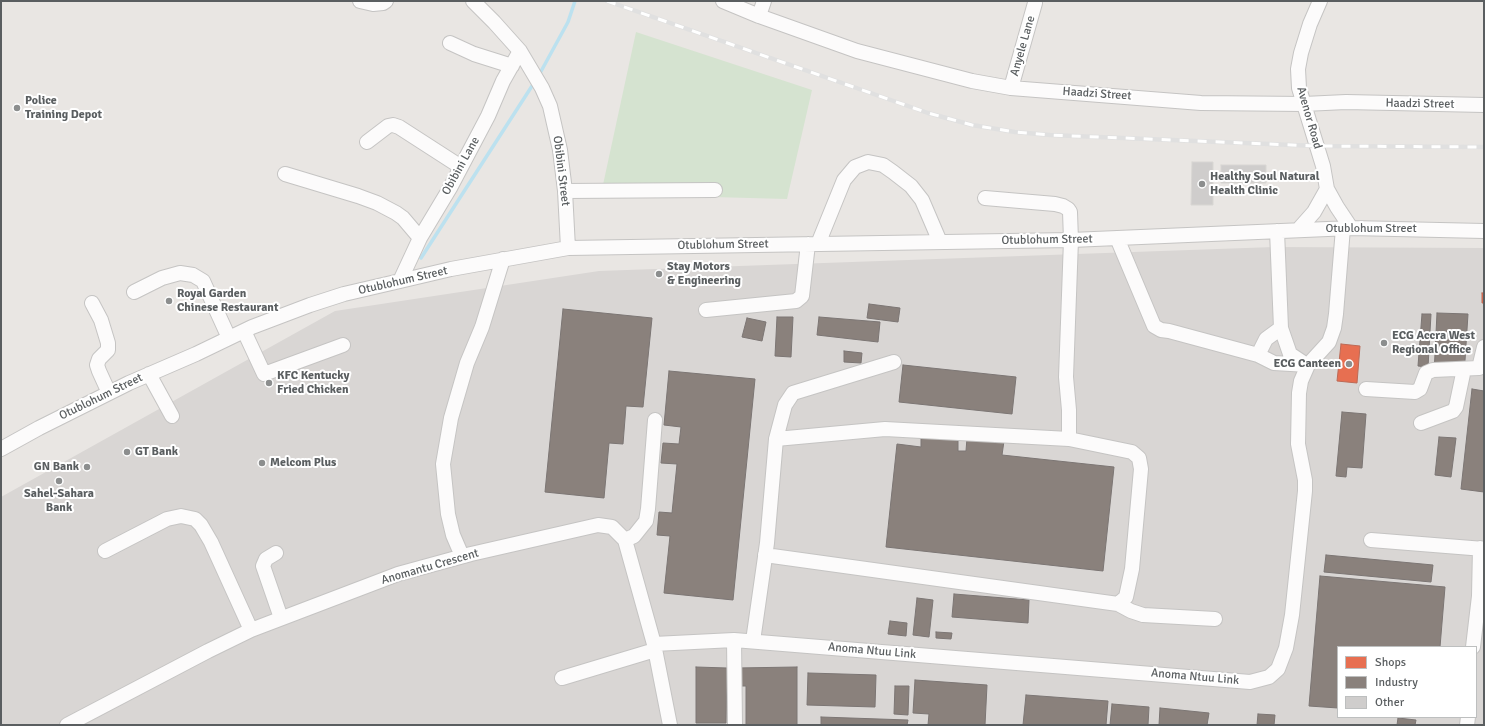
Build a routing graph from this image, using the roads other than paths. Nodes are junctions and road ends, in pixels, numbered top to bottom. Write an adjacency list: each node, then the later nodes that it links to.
1 (360, 1): 2 (street)
2 (386, 1)
3 (473, 1): 10 (street, Obibini Street)
4 (723, 1): 8 (street, Haadzi Street)
5 (764, 1): 8 (street)
6 (1320, 1): 13 (street, Avenor Road)
7 (1035, 3): 12 (street, Anyele Lane)
8 (759, 16): 12 (street, Haadzi Street)
9 (450, 43): 11 (street)
10 (520, 51): 11 (street, Obibini Lane); 20 (street, Obibini Street)
11 (512, 66): 16 (street, Obibini Lane)
12 (1010, 88): 13 (street, Haadzi Street)
13 (1304, 104): 14 (street, Haadzi Street); 18 (street, Avenor Road)
14 (1484, 105)
15 (367, 142): 16 (street)
16 (461, 167): 26 (street, Obibini Lane)
17 (285, 174): 26 (street)
18 (1327, 189): 22 (street, Avenor Road); 23 (street)
19 (715, 190): 20 (street)
20 (564, 191): 31 (street, Obibini Street)
21 (985, 198): 28 (street)
22 (1347, 228): 23 (street, Otublohum Street); 25 (street, Otublohum Street); 44 (street, Anoma Ntuu Link)
23 (1298, 230): 24 (street, Otublohum Street)
24 (1277, 231): 27 (street, Otublohum Street); 37 (street)
25 (1484, 231)
26 (420, 238): 33 (street, Obibini Lane)
27 (1117, 238): 28 (street, Otublohum Street); 42 (street)
28 (1071, 240): 29 (street, Otublohum Street); 54 (street)
29 (940, 242): 30 (street, Otublohum Street); 30 (street)
30 (813, 244): 31 (street, Otublohum Street); 36 (street)
31 (568, 248): 32 (street, Otublohum Street)
32 (503, 259): 33 (street, Otublohum Street); 61 (street)
33 (400, 281): 38 (street, Otublohum Street)
34 (134, 292): 39 (street)
35 (92, 303): 49 (street)
36 (706, 310)
37 (1281, 328): 42 (street); 44 (street)
38 (244, 331): 39 (street, Otublohum Street); 40 (street)
39 (229, 338): 47 (street, Otublohum Street)
40 (343, 345)
41 (1484, 347): 45 (street)
42 (1258, 355): 44 (street)
43 (894, 362): 53 (street)
44 (1308, 365): 68 (street, Anoma Ntuu Link)
45 (1482, 368): 46 (street)
46 (1464, 369): 48 (street); 52 (street)
47 (149, 374): 49 (street, Otublohum Street); 50 (street)
48 (1366, 389)
49 (109, 393): 55 (street, Otublohum Street)
50 (172, 416)
51 (655, 420): 56 (street)
52 (1421, 423)
53 (776, 439): 54 (street); 62 (street)
54 (1068, 439): 63 (street)
55 (1, 447)
56 (625, 540): 61 (street, Anomantu Crescent); 70 (street)
57 (1371, 540): 58 (street)
58 (1482, 548): 69 (street)
59 (105, 551): 66 (street)
60 (276, 553): 64 (street)
61 (462, 556): 64 (street, Anomantu Crescent)
62 (765, 556): 63 (street); 68 (street)
63 (1118, 604): 65 (street)
64 (281, 618): 66 (street, Anomantu Crescent)
65 (1215, 619)
66 (251, 630): 72 (street, Anomantu Crescent)
67 (734, 640): 68 (street, Anoma Ntuu Link); 70 (street, Anoma Ntuu Link); 74 (street)
68 (754, 641)
69 (1473, 646)
70 (655, 647): 71 (street, Anoma Ntuu Link); 73 (street)
71 (562, 678)
72 (67, 725)
73 (670, 725)
74 (735, 725)

